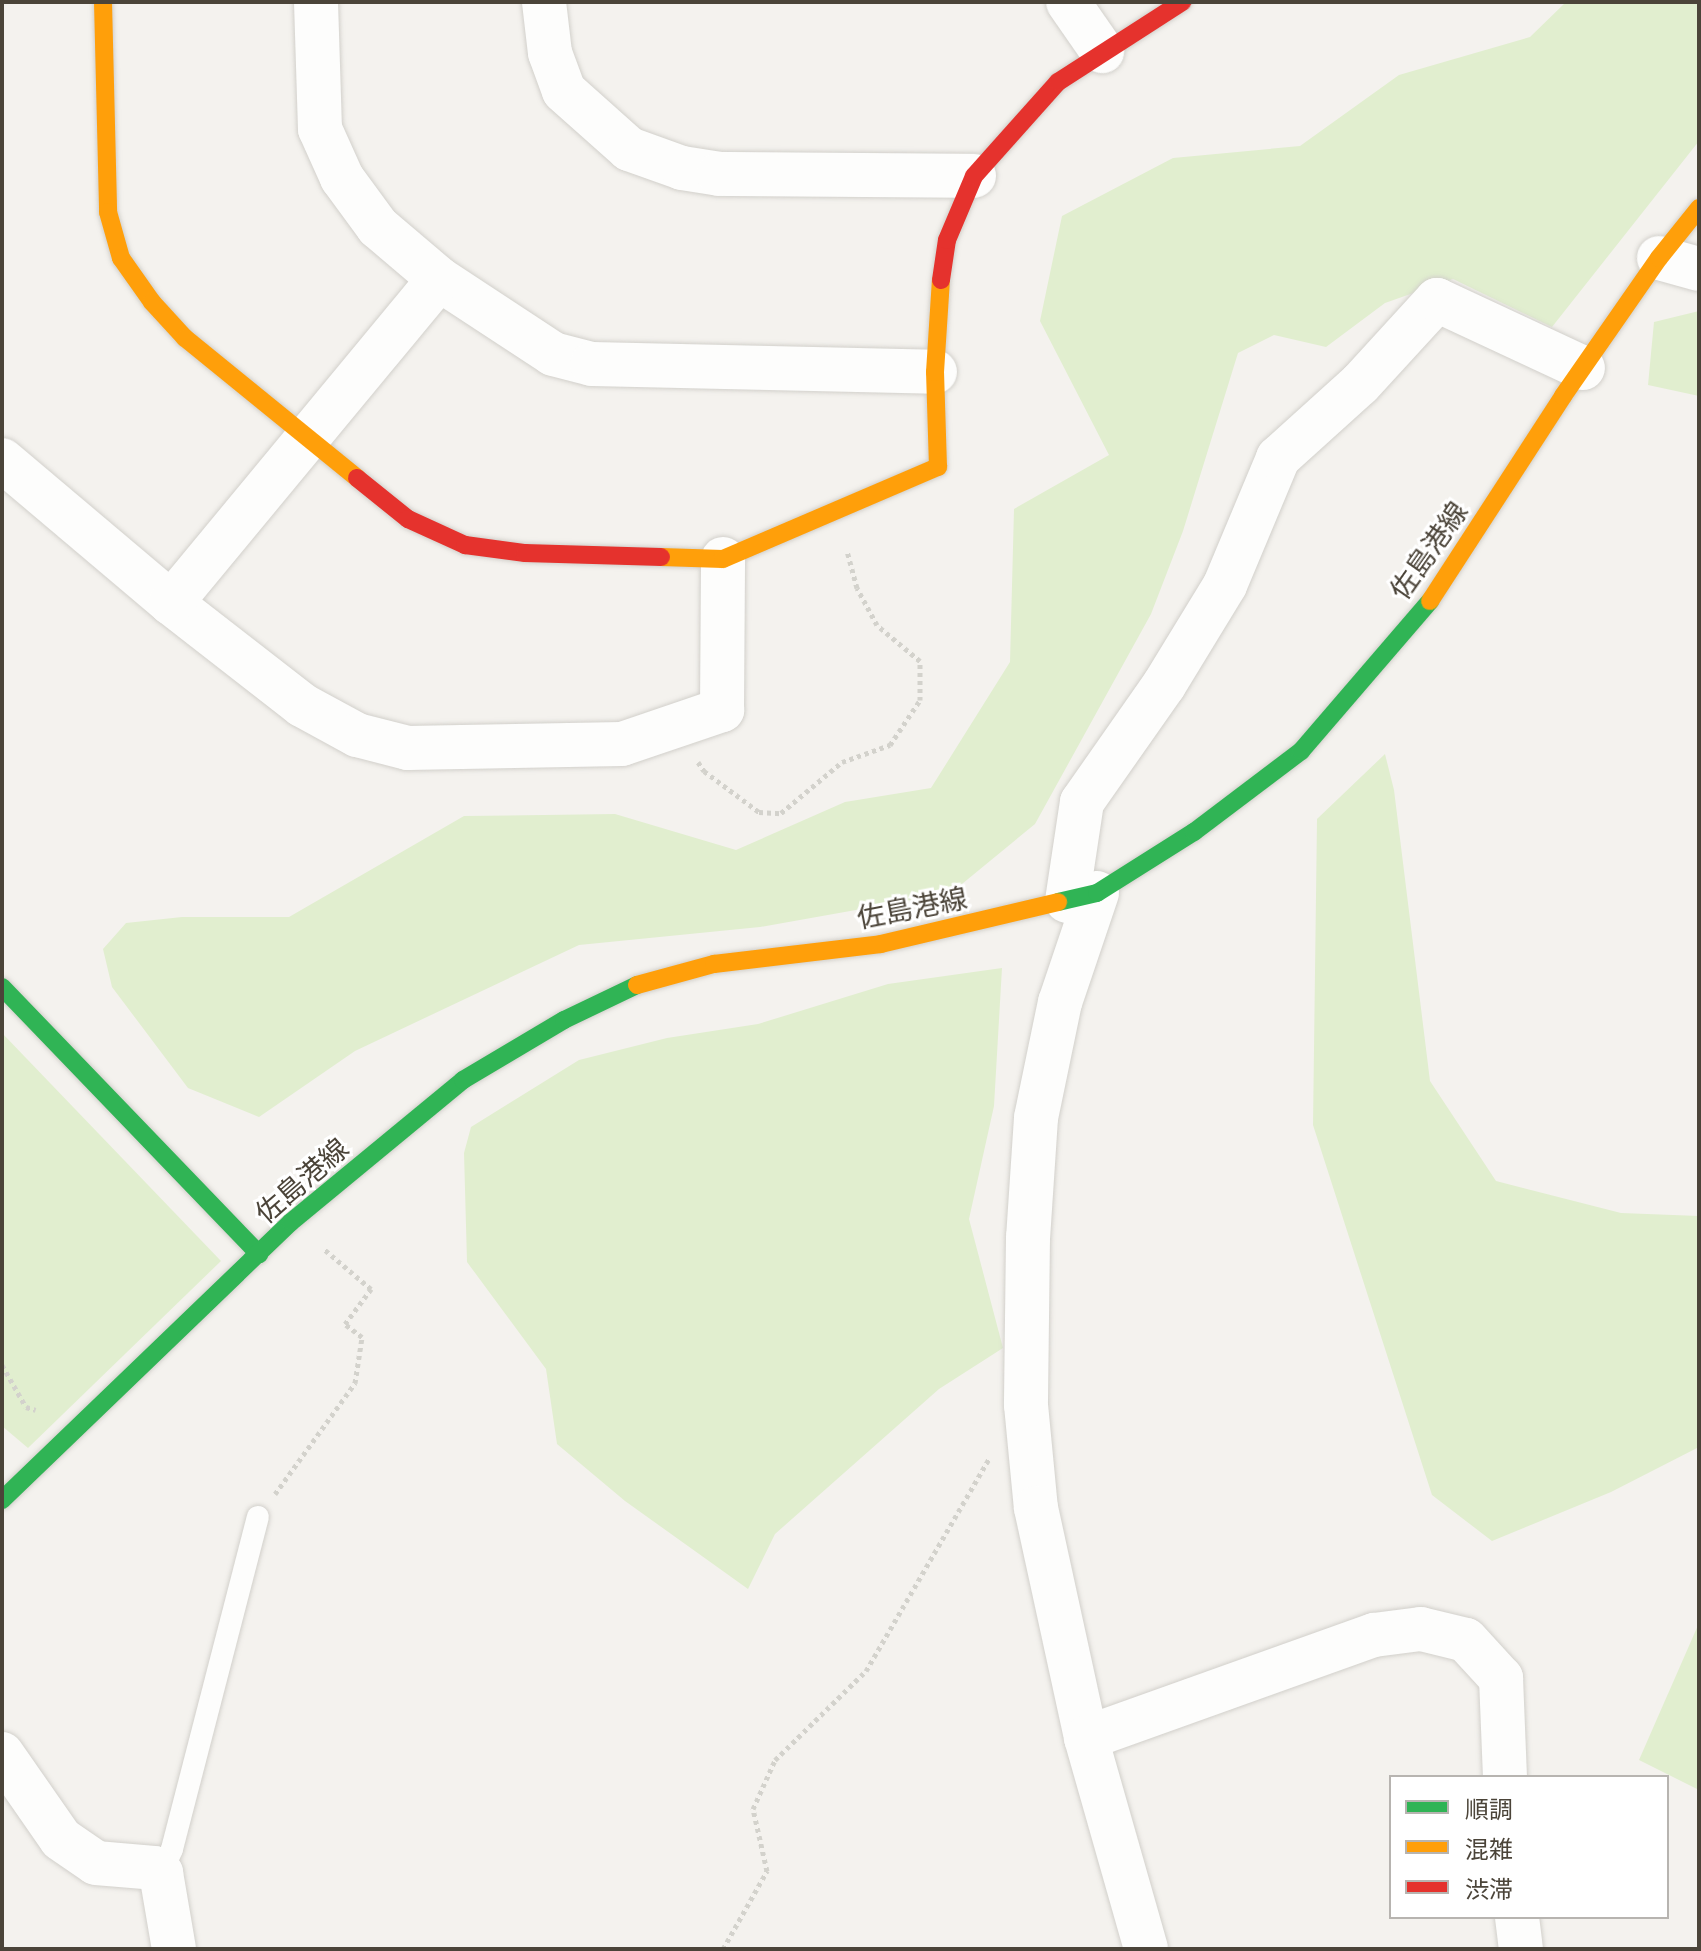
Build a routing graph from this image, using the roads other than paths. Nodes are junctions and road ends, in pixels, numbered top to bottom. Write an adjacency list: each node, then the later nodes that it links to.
1 (103, 2): 13 (main road)
2 (316, 2): 10 (street)
3 (544, 2): 7 (street)
4 (1068, 2): 6 (street)
5 (1182, 2): 6 (main road)
6 (1102, 51): 7 (main road)
7 (974, 176): 12 (main road)
8 (1699, 208): 9 (main road, 佐島港線)
9 (1679, 263): 11 (main road, 佐島港線)
10 (439, 279): 12 (street); 13 (street)
11 (1583, 368): 17 (main road, 佐島港線); 17 (street)
12 (935, 372): 15 (main road)
13 (306, 437): 15 (main road); 16 (street)
14 (2, 460): 16 (street)
15 (723, 559): 16 (street)
16 (171, 603)
17 (1082, 897): 19 (main road, 佐島港線); 22 (street)
18 (2, 987): 19 (main road)
19 (259, 1254): 20 (main road, 佐島港線)
20 (2, 1500)
21 (258, 1517): 25 (lane)
22 (1086, 1738): 24 (street); 28 (street)
23 (2, 1754): 25 (street)
24 (1505, 1775)
25 (161, 1873): 27 (street)
26 (1517, 1919): 29 (street)
27 (174, 1949)
28 (1146, 1949)
29 (1521, 1949)

